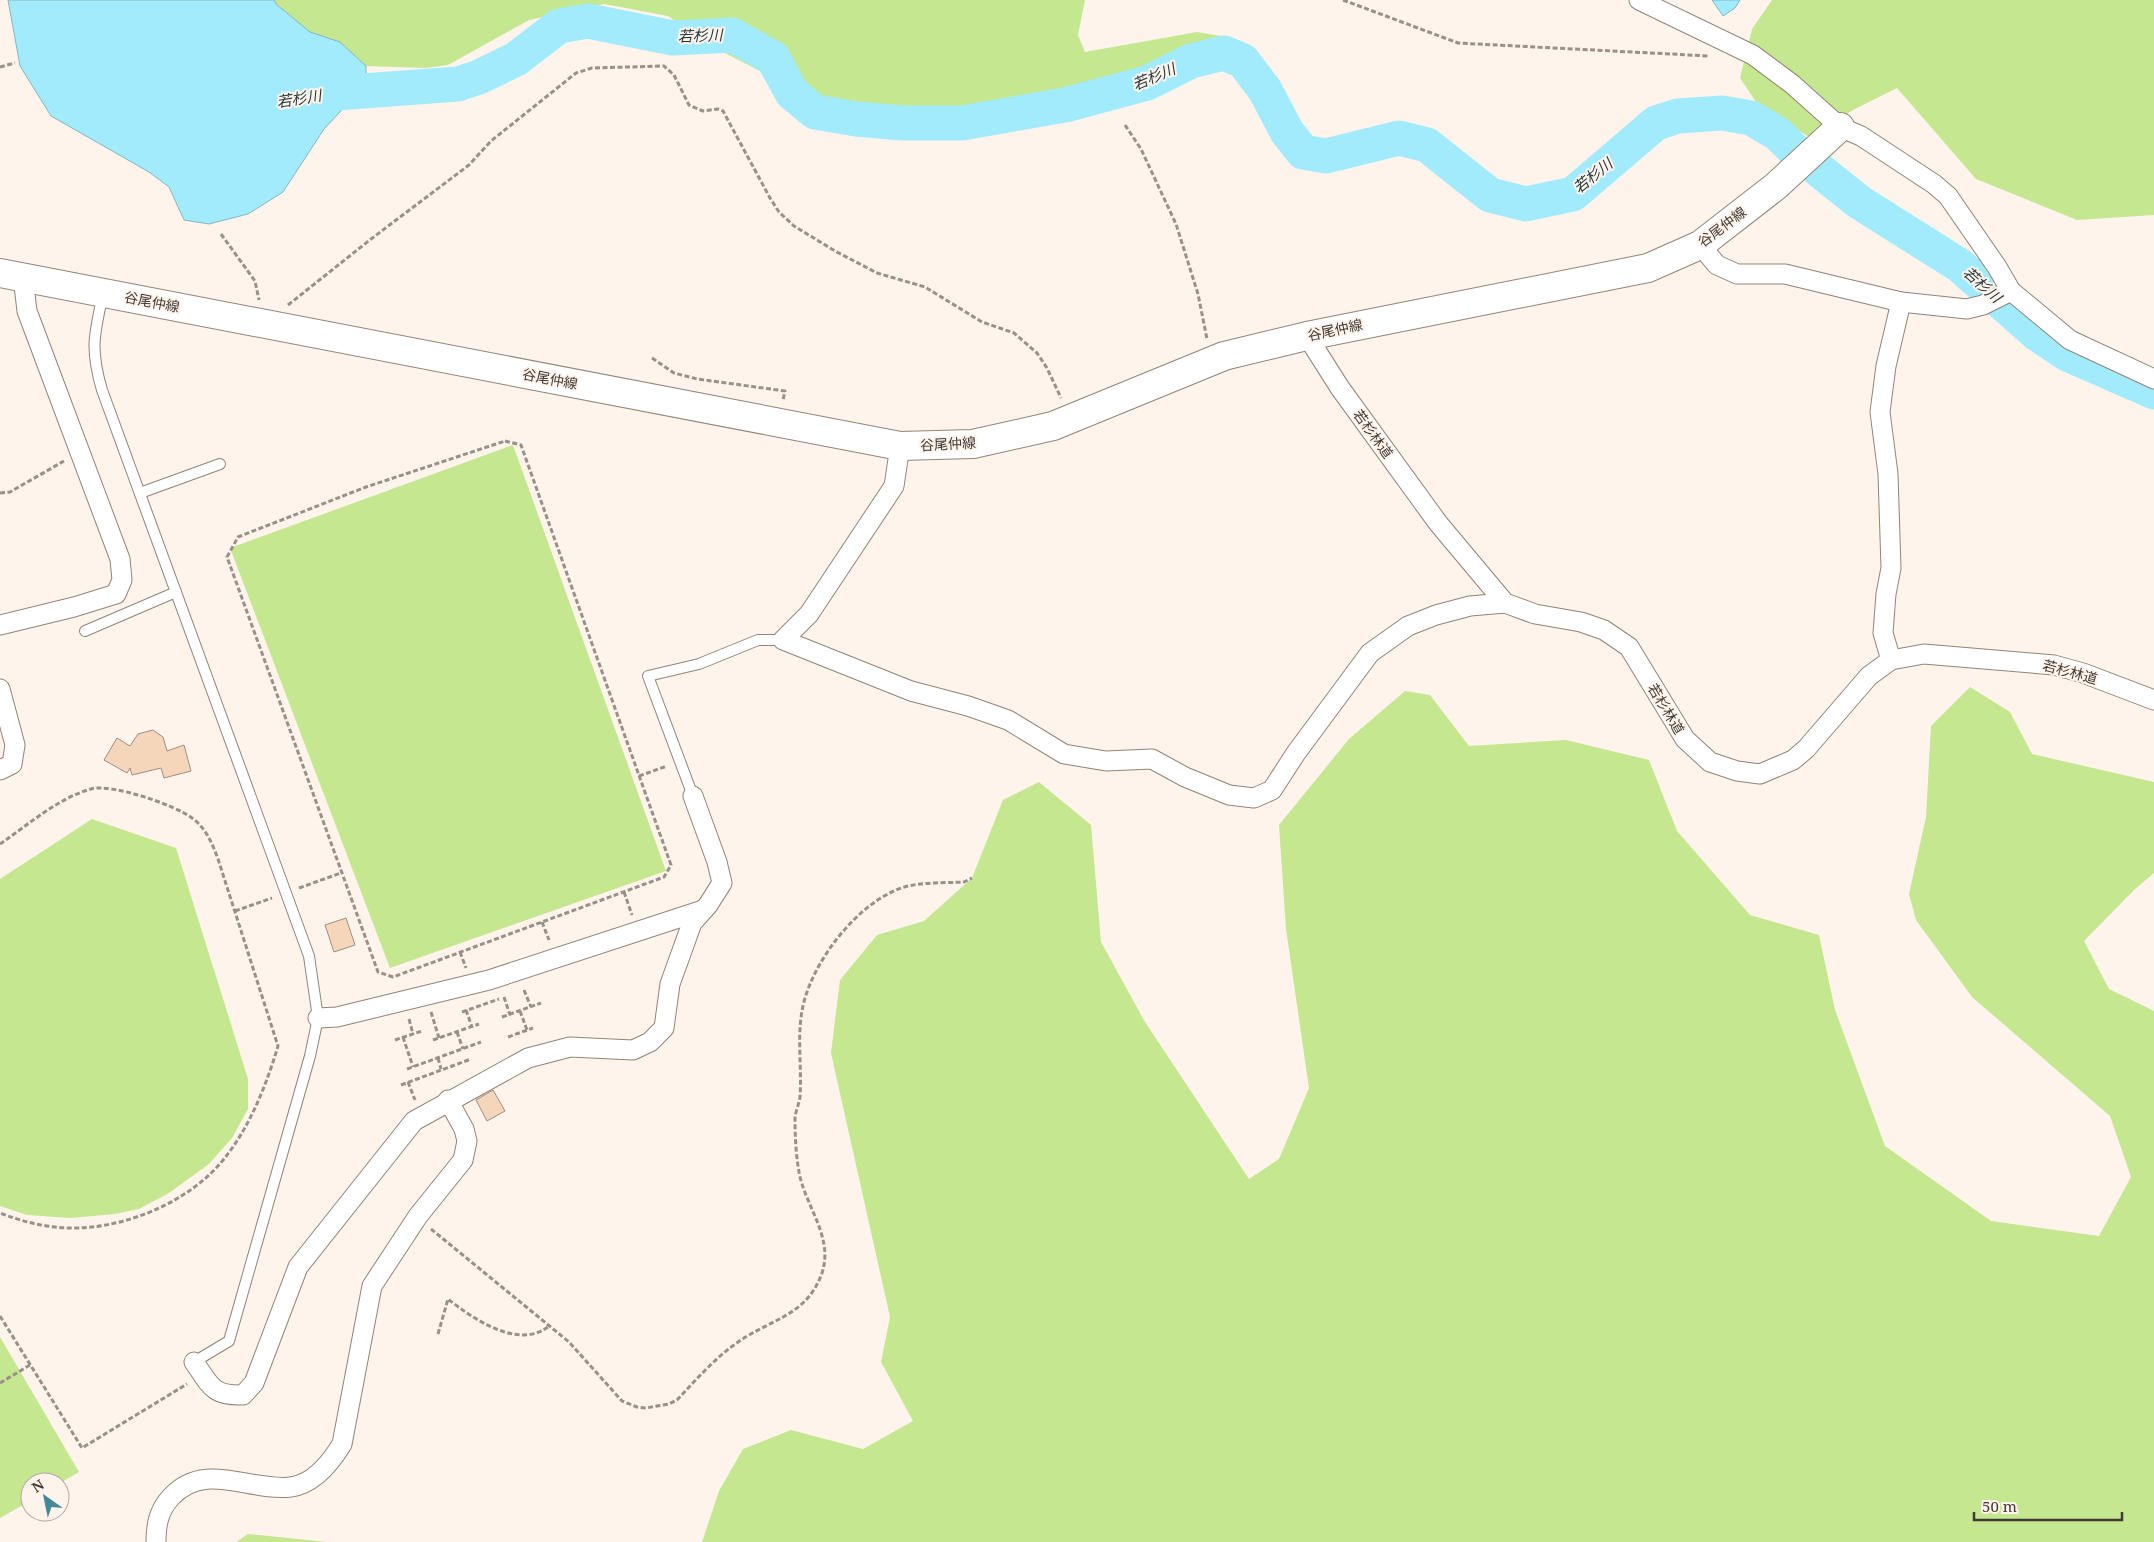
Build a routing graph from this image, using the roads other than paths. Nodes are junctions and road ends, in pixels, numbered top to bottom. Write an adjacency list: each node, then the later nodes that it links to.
1 (1639, 0): 2 (street)
2 (1832, 135): 3 (main road, 谷尾仲線); 5 (street)
3 (1700, 245): 7 (street); 8 (main road, 谷尾仲線)
4 (12, 275): 6 (main road, 谷尾仲線); 15 (street)
5 (2009, 292): 7 (street); 9 (street)
6 (103, 293): 10 (main road, 谷尾仲線); 12 (lane)
7 (1901, 302): 18 (street)
8 (1307, 336): 10 (main road, 谷尾仲線); 14 (street, 若杉林道)
9 (2154, 380)
10 (900, 446): 17 (street)
11 (220, 464): 12 (lane)
12 (140, 493): 13 (lane)
13 (176, 592): 16 (lane); 24 (lane)
14 (1505, 603): 17 (street); 18 (street, 若杉林道)
15 (0, 625)
16 (85, 630)
17 (783, 640): 22 (lane)
18 (1891, 660): 20 (street, 若杉林道)
19 (0, 689): 21 (street)
20 (2154, 700)
21 (0, 770)
22 (693, 796): 23 (street)
23 (703, 910): 24 (street); 25 (street)
24 (318, 1018): 26 (lane)
25 (448, 1100): 26 (street); 27 (street)
26 (199, 1369)
27 (156, 1542)

